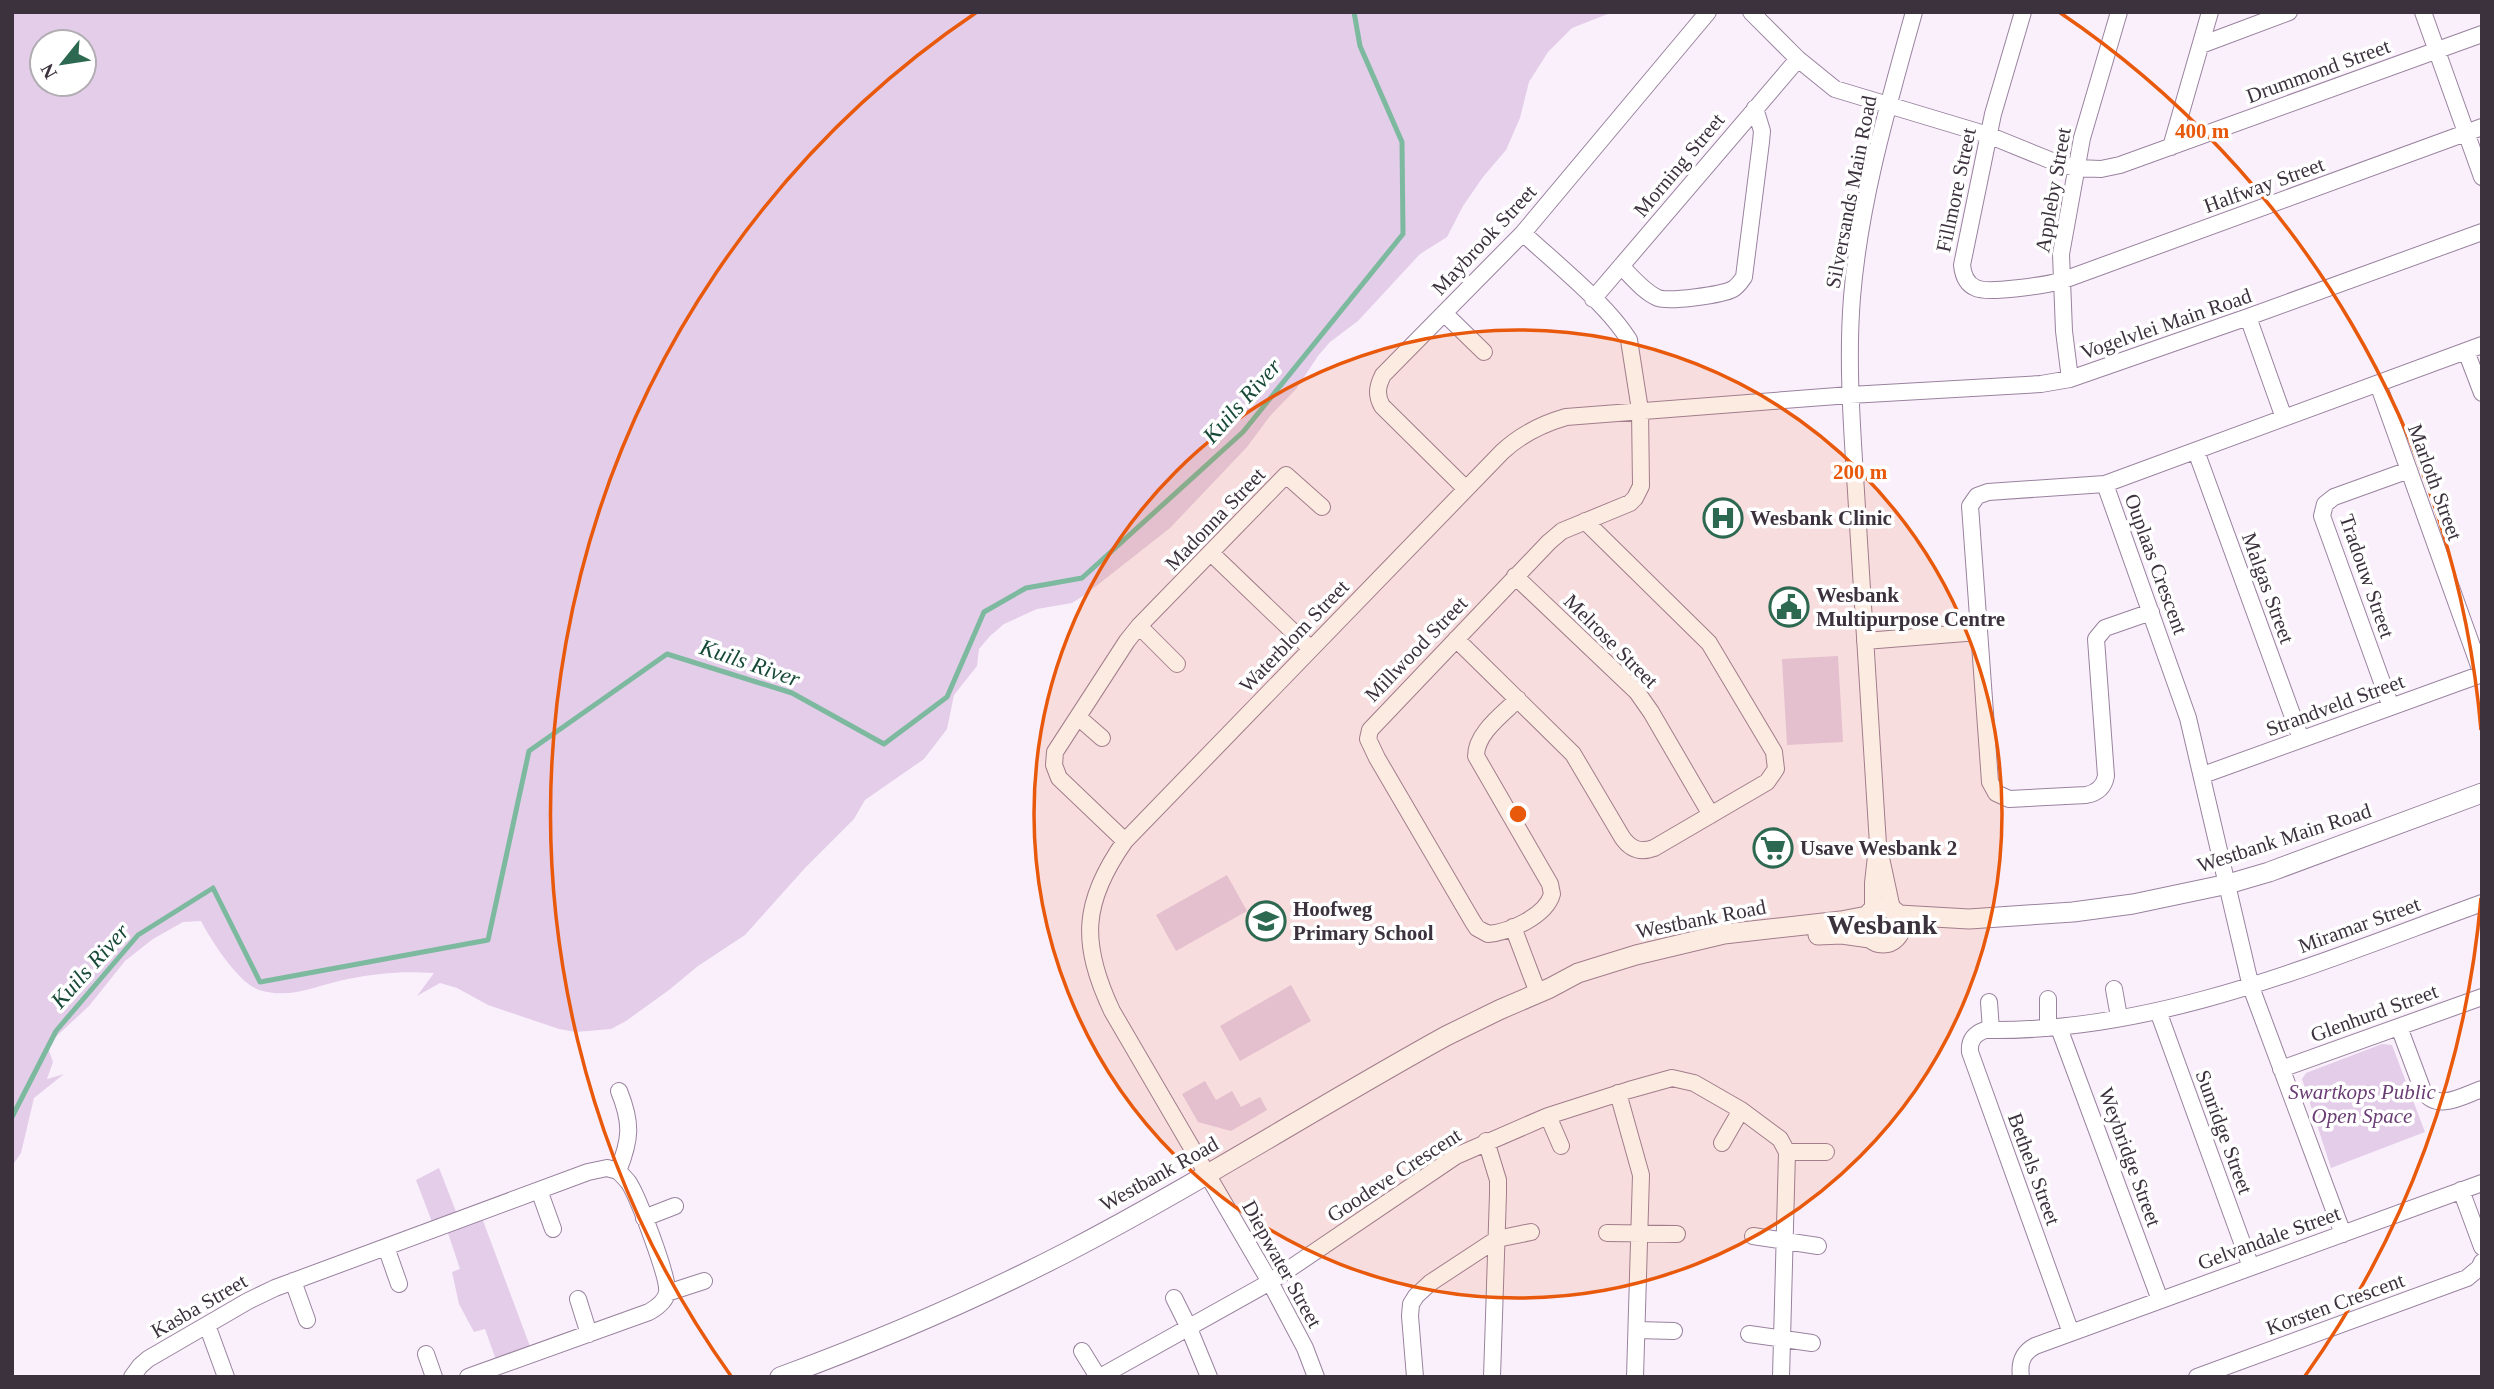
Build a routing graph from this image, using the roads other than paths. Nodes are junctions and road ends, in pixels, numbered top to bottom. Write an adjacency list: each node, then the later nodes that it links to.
1 (1708, 12): 22 (street, Maybrook Street)
2 (1751, 12): 12 (street, Drummond Street)
3 (1914, 12): 13 (street, Silversands Main Road)
4 (2023, 12): 17 (street, Fillmore Street)
5 (2119, 12): 19 (street, Appleby Street)
6 (2210, 12): 10 (street)
7 (2289, 12): 10 (street)
8 (2423, 12): 11 (street)
9 (2482, 34): 11 (street, Drummond Street)
10 (2201, 45): 18 (street)
11 (2437, 50): 16 (street); 18 (street, Drummond Street)
12 (1798, 60): 13 (street, Drummond Street); 14 (street, Morning Street)
13 (1888, 106): 17 (street, Drummond Street); 33 (street, Silversands Main Road)
14 (1755, 108): 23 (street, Morning Street); 23 (street)
15 (2482, 127): 16 (street, Halfway Street)
16 (2466, 133): 20 (street); 24 (street, Halfway Street)
17 (1988, 135): 19 (street, Drummond Street); 24 (street, Fillmore Street)
18 (2171, 147): 19 (street, Drummond Street)
19 (2076, 168): 24 (street, Appleby Street)
20 (2482, 177)
21 (2482, 232): 27 (street, Vogelvlei Main Road)
22 (1523, 233): 25 (street, Millwood Street); 26 (street, Maybrook Street)
23 (1621, 266): 25 (street, Morning Street)
24 (2061, 281): 30 (street, Appleby Street)
25 (1593, 299): 34 (street, Millwood Street)
26 (1444, 313): 29 (street); 39 (street, Maybrook Street)
27 (2248, 317): 30 (street, Vogelvlei Main Road); 35 (street)
28 (2474, 348): 31 (street, Ouplaas Crescent); 32 (street)
29 (1484, 352)
30 (2070, 379): 33 (street, Vogelvlei Main Road)
31 (2378, 384): 35 (street, Ouplaas Crescent); 37 (street, Marloth Street)
32 (2482, 393)
33 (1850, 395): 34 (street, Waterblom Street); 48 (street, Silversands Main Road)
34 (1640, 410): 39 (street, Waterblom Street); 41 (street, Millwood Street)
35 (2284, 418): 36 (street, Ouplaas Crescent)
36 (2196, 451): 38 (street, Ouplaas Crescent); 56 (street, Malgas Street)
37 (2409, 470): 51 (street, Marloth Street); 53 (street, Tradouw Street)
38 (2105, 484): 44 (street, Ouplaas Crescent); 46 (street)
39 (1466, 489): 49 (street, Waterblom Street)
40 (1322, 508): 42 (street, Madonna Street)
41 (1585, 521): 43 (street, Millwood Street); 59 (street)
42 (1210, 553): 45 (street, Madonna Street); 49 (street)
43 (1515, 576): 47 (street, Millwood Street); 59 (street, Melrose Street)
44 (2151, 612): 46 (street); 57 (street, Ouplaas Crescent)
45 (1139, 626): 50 (street); 54 (street, Madonna Street)
46 (1978, 632): 48 (street)
47 (1456, 639): 52 (street); 64 (street, Millwood Street)
48 (1865, 641): 63 (street, Silversands Main Road)
49 (1311, 649): 60 (street, Waterblom Street)
50 (1177, 664)
51 (2482, 674): 53 (street, Strandveld Street)
52 (1518, 699): 59 (street); 64 (street)
53 (2391, 707): 56 (street, Strandveld Street)
54 (1078, 717): 55 (street); 60 (street, Madonna Street)
55 (1102, 738)
56 (2301, 740): 57 (street, Strandveld Street)
57 (2203, 775): 61 (street, Ouplaas Crescent)
58 (2482, 793): 61 (street, Westbank Main Road)
59 (1711, 815)
60 (1125, 841): 89 (street, Waterblom Street)
61 (2228, 884): 63 (street, Westbank Main Road); 66 (street, Ouplaas Crescent)
62 (2482, 903): 66 (street, Miramar Street)
63 (1886, 917): 65 (street); 65 (street, Westbank Road); 68 (street, Westbank Road)
64 (1513, 927): 68 (street)
65 (1870, 938): 68 (street, Westbank Road)
66 (2251, 987): 72 (street); 77 (street, Ouplaas Crescent)
67 (2114, 989): 73 (street)
68 (1544, 991): 89 (street, Westbank Road)
69 (2482, 997): 74 (street, Glenhurd Street)
70 (2048, 999): 75 (street)
71 (1989, 1002): 76 (street)
72 (2158, 1011): 73 (street); 108 (street, Sunridge Street)
73 (2119, 1017): 75 (street)
74 (2399, 1027): 77 (street, Glenhurd Street); 78 (street)
75 (2054, 1028): 76 (street); 116 (street, Weybridge Street)
76 (1991, 1030): 122 (street, Bethels Street)
77 (2281, 1069): 100 (street, Ouplaas Crescent)
78 (2482, 1089)
79 (619, 1091): 88 (street)
80 (1618, 1093): 81 (street, Goodeve Crescent); 82 (street, Goodeve Crescent); 98 (street)
81 (1741, 1110): 84 (street); 86 (street, Goodeve Crescent)
82 (1548, 1116): 83 (street, Goodeve Crescent); 85 (street)
83 (1486, 1141): 102 (street); 111 (street, Goodeve Crescent)
84 (1722, 1143)
85 (1561, 1146)
86 (1787, 1152): 87 (street); 103 (street)
87 (1826, 1152)
88 (618, 1171): 91 (street, Kasba Street); 94 (street)
89 (1208, 1173): 111 (street, Diepwater Street); 134 (street, Westbank Road)
90 (2482, 1182): 92 (street, Gelvandale Street)
91 (539, 1189): 95 (street); 105 (street, Kasba Street)
92 (2461, 1190): 100 (street, Gelvandale Street); 106 (street)
93 (675, 1206): 94 (street)
94 (644, 1218): 113 (street)
95 (553, 1229)
96 (1531, 1232): 102 (street)
97 (1607, 1233): 98 (street)
98 (1640, 1234): 99 (street); 120 (street)
99 (1677, 1234)
100 (2343, 1234): 108 (street, Gelvandale Street)
101 (1753, 1236): 103 (street)
102 (1497, 1239): 138 (street); 139 (street)
103 (1784, 1241): 104 (street); 125 (street)
104 (1818, 1246)
105 (386, 1247): 109 (street, Kasba Street); 112 (street)
106 (2482, 1247)
107 (2482, 1262): 143 (street, Korsten Crescent)
108 (2251, 1267): 116 (street, Gelvandale Street)
109 (293, 1281): 117 (street); 118 (street, Kasba Street)
110 (704, 1281): 113 (street)
111 (1270, 1282): 119 (street, Goodeve Crescent); 137 (street, Diepwater Street)
112 (399, 1284)
113 (667, 1293): 123 (street)
114 (1174, 1298): 119 (street)
115 (578, 1299): 123 (street)
116 (2161, 1300): 122 (street, Gelvandale Street)
117 (307, 1320)
118 (206, 1325): 130 (street, Kasba Street); 131 (street)
119 (1188, 1326): 135 (street, Goodeve Crescent); 136 (street)
120 (1637, 1330): 121 (street); 140 (street)
121 (1674, 1331)
122 (2071, 1333): 142 (street)
123 (589, 1334): 129 (street)
124 (1749, 1334): 125 (street)
125 (1782, 1339): 126 (street); 141 (street)
126 (1812, 1343)
127 (1082, 1351): 135 (street)
128 (426, 1354): 132 (street)
129 (506, 1371): 133 (street)
130 (132, 1377)
131 (226, 1377)
132 (433, 1377)
133 (468, 1377)
134 (780, 1377)
135 (1099, 1377)
136 (1209, 1377)
137 (1316, 1377)
138 (1415, 1377)
139 (1492, 1377)
140 (1635, 1377)
141 (1781, 1377)
142 (2021, 1377)
143 (2197, 1377)

